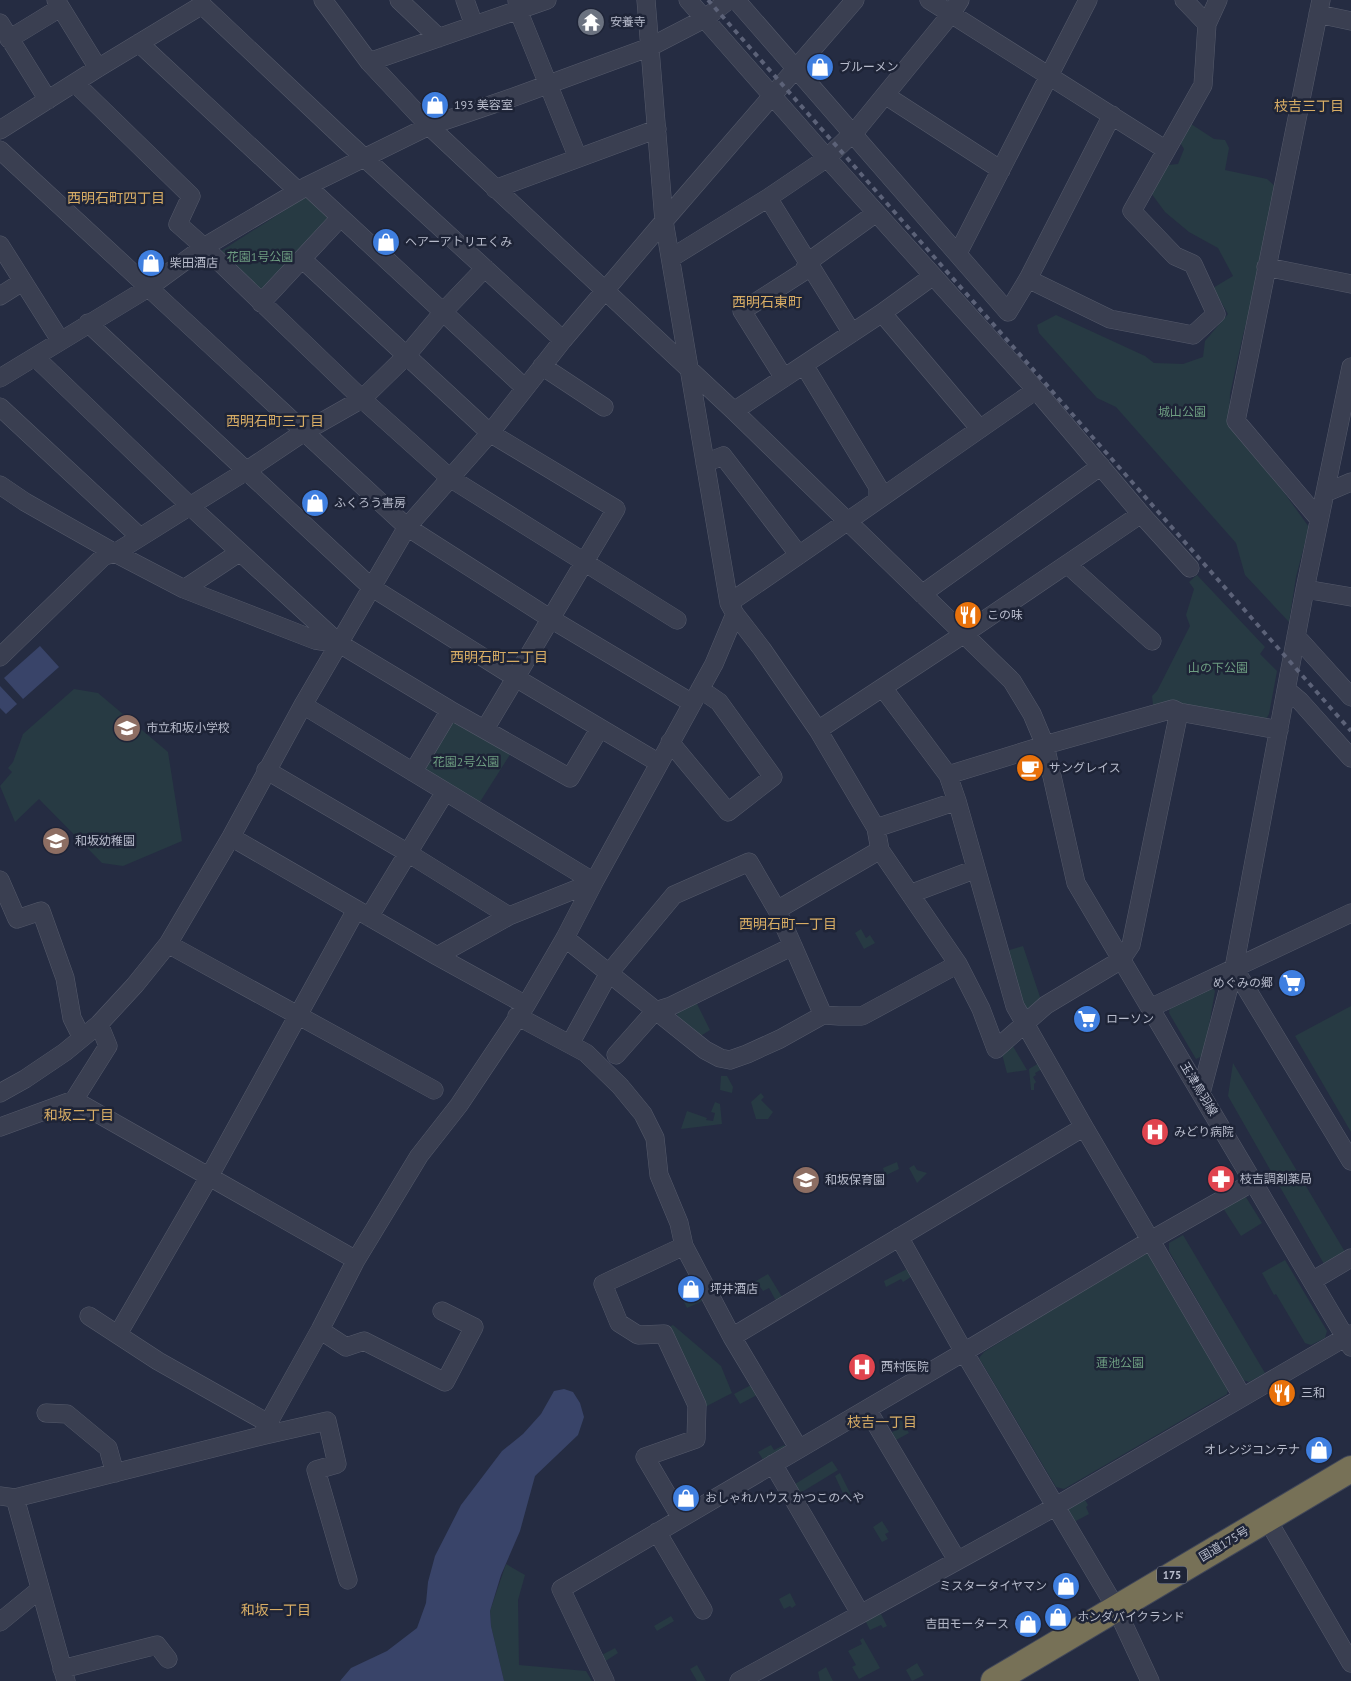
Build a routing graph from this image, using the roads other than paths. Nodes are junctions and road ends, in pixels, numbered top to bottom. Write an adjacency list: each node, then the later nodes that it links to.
1 (400, 0): 24 (street)
2 (465, 0): 22 (street)
3 (547, 0): 15 (street)
4 (646, 0): 26 (street)
5 (688, 0): 18 (street)
6 (729, 0): 18 (street)
7 (736, 0): 29 (street)
8 (855, 0): 29 (street)
9 (929, 0): 16 (street)
10 (1088, 0): 30 (street)
11 (1184, 0): 21 (street)
12 (1218, 0): 21 (street)
13 (328, 2): 27 (street, 玉津鳥羽線)
14 (58, 4): 23 (street); 28 (street)
15 (518, 5): 22 (street); 32 (street)
16 (955, 7): 30 (street); 34 (street)
17 (1320, 7): 19 (street); 59 (street)
18 (704, 19): 26 (street); 33 (street)
19 (1351, 21)
20 (0, 23): 23 (street)
21 (1207, 24): 42 (street)
22 (474, 25): 24 (street)
23 (10, 38): 35 (street)
24 (439, 38): 27 (street)
25 (139, 43): 28 (street); 43 (street); 47 (street)
26 (650, 47): 32 (street); 38 (street)
27 (369, 62): 37 (street, 玉津鳥羽線)
28 (98, 68): 31 (street)
29 (796, 69): 33 (street); 40 (street)
30 (1048, 76): 36 (street); 46 (street)
31 (75, 83): 35 (street); 54 (street)
32 (548, 84): 37 (street); 44 (street)
33 (773, 94): 45 (street); 52 (street)
34 (885, 95): 40 (street); 46 (street)
35 (48, 100): 39 (street)
36 (1112, 115): 42 (street); 62 (street)
37 (429, 126): 43 (street); 48 (street, 玉津鳥羽線)
38 (657, 129): 44 (street); 52 (street)
39 (0, 130)
40 (852, 134): 45 (street); 55 (street)
41 (0, 150): 65 (street)
42 (1166, 150): 62 (street)
43 (364, 158): 47 (street); 60 (street)
44 (578, 158): 48 (street)
45 (827, 158): 49 (street); 50 (street)
46 (1001, 170): 55 (street)
47 (303, 189): 51 (street); 54 (street)
48 (495, 189): 66 (street, 玉津鳥羽線)
49 (768, 198): 56 (street); 58 (street)
50 (876, 213): 58 (street); 61 (street)
51 (340, 218): 57 (street); 69 (street)
52 (664, 220): 56 (street); 66 (street)
53 (0, 245): 63 (street)
54 (204, 247): 65 (street); 68 (street)
55 (958, 252): 62 (street)
56 (671, 258): 80 (street)
57 (302, 259): 68 (street); 75 (street)
58 (808, 262): 72 (street); 82 (street)
59 (1266, 267): 64 (street); 102 (street)
60 (486, 268): 69 (street); 74 (street)
61 (933, 276): 70 (street); 84 (street)
62 (1028, 278)
63 (22, 282): 67 (street); 73 (street)
64 (1351, 284)
65 (148, 288): 71 (street); 90 (street)
66 (606, 291): 74 (street); 80 (street, 玉津鳥羽線)
67 (0, 296)
68 (261, 303): 85 (street)
69 (443, 312): 75 (street); 83 (street)
70 (882, 312): 72 (street); 89 (street)
71 (88, 323): 73 (street); 94 (street)
72 (852, 333): 77 (street)
73 (60, 340): 76 (street)
74 (563, 340): 78 (street)
75 (406, 356): 85 (street); 91 (street)
76 (35, 357): 81 (street); 100 (street)
77 (804, 365): 82 (street); 99 (street)
78 (542, 366): 83 (street); 87 (street)
79 (1351, 367): 98 (street)
80 (689, 371): 88 (street, 玉津鳥羽線); 92 (street)
81 (0, 378)
82 (784, 378): 88 (street)
83 (525, 388): 91 (street)
84 (1036, 390): 89 (street); 93 (street)
85 (362, 399): 90 (street); 95 (street)
86 (0, 407): 105 (street)
87 (604, 407)
88 (734, 411): 103 (street, 玉津鳥羽線)
89 (980, 429): 99 (street)
90 (304, 432): 94 (street); 104 (street)
91 (490, 433): 95 (street); 109 (street)
92 (705, 463): 108 (street); 117 (street)
93 (1101, 466): 101 (street); 115 (street)
94 (246, 471): 100 (street); 112 (street)
95 (450, 478): 104 (street); 109 (street)
96 (1351, 482): 98 (street)
97 (0, 485): 107 (street)
98 (1325, 493): 102 (street)
99 (878, 500): 103 (street)
100 (190, 506): 105 (street); 106 (street)
101 (1141, 514): 110 (street); 111 (street)
102 (1319, 519): 114 (street)
103 (848, 523): 108 (street); 115 (street, 玉津鳥羽線)
104 (407, 528): 112 (street); 118 (street)
105 (140, 537): 107 (street)
106 (240, 552): 113 (street); 123 (street)
107 (115, 553): 113 (street); 124 (street)
108 (800, 555): 117 (street)
109 (585, 563): 118 (street); 119 (street)
110 (1067, 564): 120 (street); 122 (street)
111 (1190, 568)
112 (371, 587): 123 (street); 125 (street)
113 (184, 589): 123 (street)
114 (1305, 589): 116 (street); 121 (street)
115 (922, 594): 120 (street, 玉津鳥羽線)
116 (1351, 597)
117 (732, 609): 128 (street); 135 (street)
118 (551, 619): 125 (street); 128 (street)
119 (677, 620)
120 (964, 634): 126 (street); 138 (street, 玉津鳥羽線)
121 (1296, 636): 127 (street); 129 (street)
122 (1152, 641)
123 (340, 644): 130 (street); 131 (street)
124 (0, 657)
125 (516, 678): 133 (street); 134 (street)
126 (883, 688): 135 (street); 143 (street)
127 (1287, 690): 136 (street); 139 (street)
128 (696, 696): 137 (street); 137 (street)
129 (1351, 698)
130 (303, 705): 141 (street); 142 (street)
131 (450, 710): 134 (street); 142 (street)
132 (1179, 712): 136 (street); 138 (street); 162 (street)
133 (600, 728): 134 (street); 140 (street)
134 (484, 729)
135 (818, 730): 146 (street)
136 (1279, 730): 164 (street)
137 (670, 742): 140 (street)
138 (1045, 745): 143 (street); 162 (street, 玉津鳥羽線)
139 (1351, 758)
140 (659, 763): 152 (street)
141 (266, 770): 147 (street); 149 (street)
142 (413, 772): 144 (street)
143 (948, 776): 145 (street)
144 (445, 792): 149 (street); 152 (street)
145 (957, 801): 146 (street); 150 (street)
146 (876, 828): 148 (street)
147 (231, 837): 156 (street); 159 (street)
148 (880, 850): 153 (street); 154 (street)
149 (408, 853): 156 (street); 157 (street)
150 (976, 869): 153 (street); 172 (street)
151 (0, 880): 173 (street)
152 (594, 882): 157 (street); 158 (street)
153 (910, 894): 163 (street)
154 (777, 910): 160 (street); 165 (street)
155 (1351, 913): 164 (street)
156 (363, 914): 161 (street); 170 (street)
157 (509, 916): 161 (street)
158 (565, 938): 165 (street); 167 (street)
159 (168, 944): 170 (street); 171 (street)
160 (793, 946): 168 (street); 169 (street)
161 (437, 956): 167 (street)
162 (1121, 960): 166 (street, 玉津鳥羽線); 172 (street)
163 (958, 964): 169 (street); 172 (street)
164 (1234, 968): 166 (street); 178 (street); 182 (street)
165 (609, 973): 168 (street); 174 (street)
166 (1150, 1008): 178 (street, 玉津鳥羽線)
167 (522, 1010): 174 (street); 189 (street)
168 (656, 1011): 169 (street); 175 (street)
169 (823, 1015)
170 (299, 1016): 176 (street); 183 (street)
171 (99, 1024): 173 (street); 179 (street)
172 (1025, 1024): 181 (street)
173 (82, 1038): 177 (street)
174 (570, 1044): 187 (street)
175 (616, 1055)
176 (434, 1090)
177 (0, 1093)
178 (1201, 1093): 184 (street, 玉津鳥羽線)
179 (74, 1100): 180 (street); 183 (street)
180 (0, 1127)
181 (1084, 1127): 185 (street); 186 (street)
182 (1351, 1161)
183 (209, 1177): 189 (street); 194 (street)
184 (1253, 1182): 186 (street); 190 (street, 玉津鳥羽線)
185 (899, 1237): 195 (street); 197 (street)
186 (1151, 1240): 197 (street); 198 (street)
187 (684, 1246): 195 (street); 209 (street)
188 (1351, 1258): 190 (street)
189 (356, 1260): 193 (street)
190 (1312, 1281): 196 (street, 玉津鳥羽線)
191 (442, 1311): 193 (street)
192 (88, 1316): 194 (street)
193 (320, 1330): 201 (street)
194 (118, 1334): 201 (street)
195 (732, 1337): 202 (street)
196 (1349, 1339): 198 (street)
197 (964, 1352): 199 (street); 208 (street)
198 (1242, 1396): 208 (street)
199 (867, 1409): 202 (street); 212 (street)
200 (46, 1412): 205 (street)
201 (265, 1429): 205 (street); 213 (street)
202 (798, 1449): 203 (street)
203 (773, 1464): 209 (street); 216 (street)
204 (1351, 1469): 210 (highway, 国道175号 / 175)
205 (115, 1473): 207 (street)
206 (1351, 1485): 210 (highway, 国道175号 / 175)
207 (7, 1497): 214 (street)
208 (1054, 1506): 212 (street); 217 (street)
209 (681, 1518): 211 (street)
210 (1270, 1525): 217 (highway, 国道175号 / 175); 220 (street)
211 (657, 1532): 215 (street); 222 (street)
212 (957, 1560): 216 (street)
213 (348, 1580)
214 (39, 1590): 218 (street); 221 (street)
215 (703, 1610)
216 (860, 1613): 223 (street)
217 (1119, 1615): 224 (highway, 国道175号 / 175); 225 (highway, 国道175号 / 175); 226 (street)
218 (0, 1622)
219 (168, 1659): 221 (street)
220 (1351, 1663)
221 (64, 1675)
222 (605, 1681)
223 (739, 1681)
224 (994, 1681)
225 (1022, 1681)
226 (1150, 1681)

